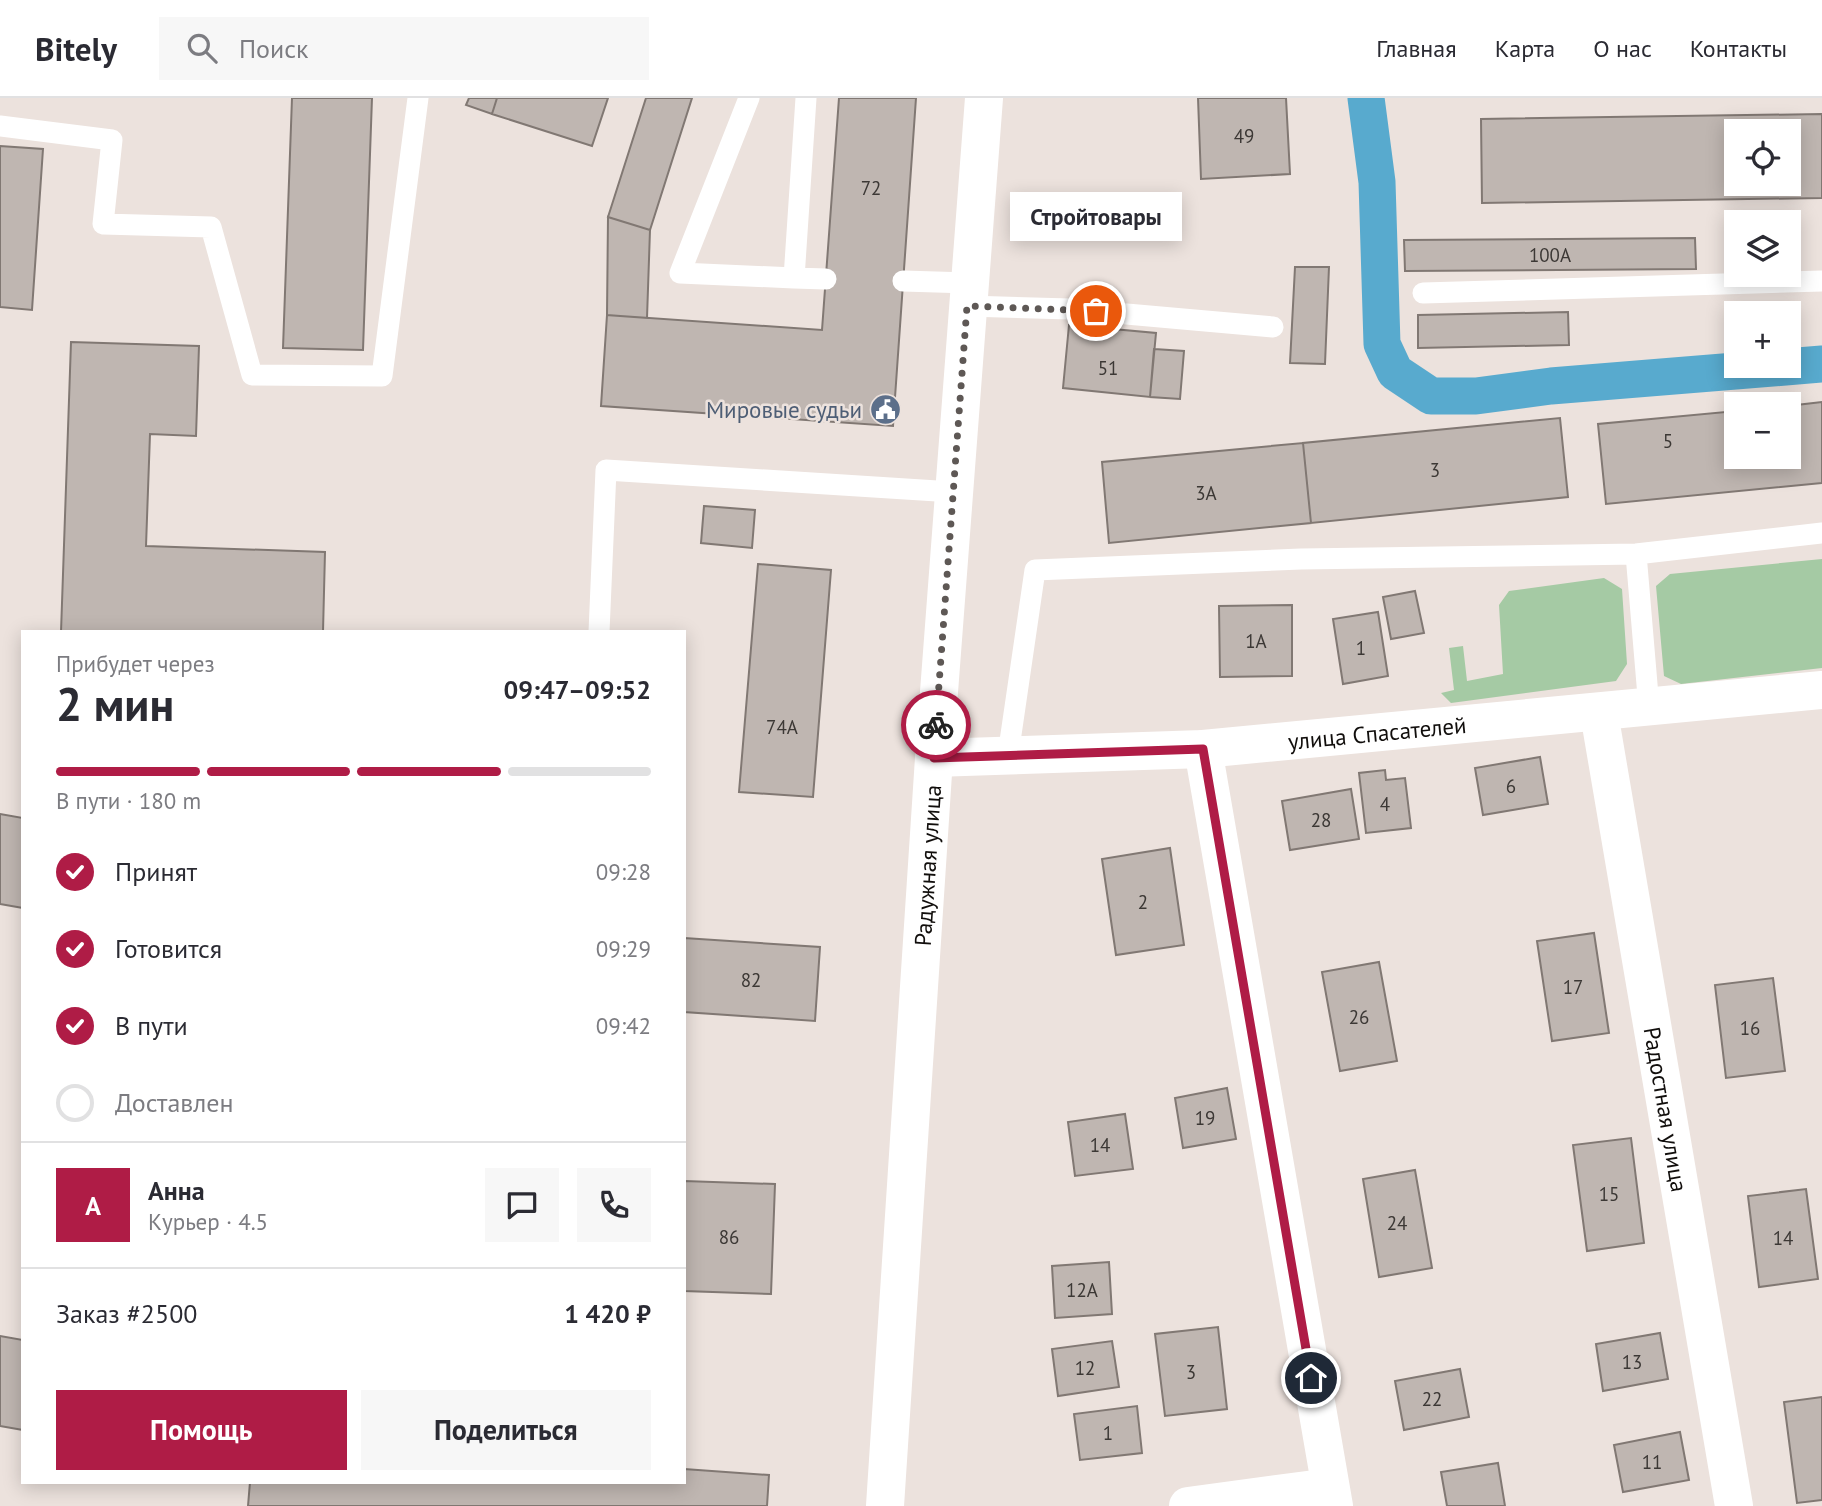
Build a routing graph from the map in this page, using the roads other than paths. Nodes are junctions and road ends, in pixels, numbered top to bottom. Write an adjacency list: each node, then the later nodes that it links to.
1 (418, 98): 5 (lane)
2 (749, 98): 6 (lane)
3 (806, 98): 6 (lane)
4 (984, 98): 11 (street, Радужная улица)
5 (0, 126)
6 (794, 278): 7 (lane)
7 (826, 279)
8 (903, 281): 11 (lane)
9 (1822, 281): 10 (lane)
10 (1423, 293)
11 (968, 295): 12 (lane); 13 (street, Радужная улица)
12 (1273, 327)
13 (953, 492): 16 (lane); 22 (street, Радужная улица)
14 (1822, 533): 15 (lane)
15 (1636, 554): 18 (lane); 21 (lane)
16 (599, 630)
17 (1822, 690): 18 (street, улица Спасателей)
18 (1649, 708): 19 (street, улица Спасателей)
19 (1599, 713): 20 (street, улица Спасателей); 26 (street, Радостная улица)
20 (1203, 749): 21 (street, улица Спасателей); 23 (street)
21 (1008, 755): 22 (street, улица Спасателей)
22 (934, 758): 24 (street, Радужная улица)
23 (1332, 1497): 25 (street)
24 (885, 1506)
25 (1188, 1506)
26 (1734, 1506)

